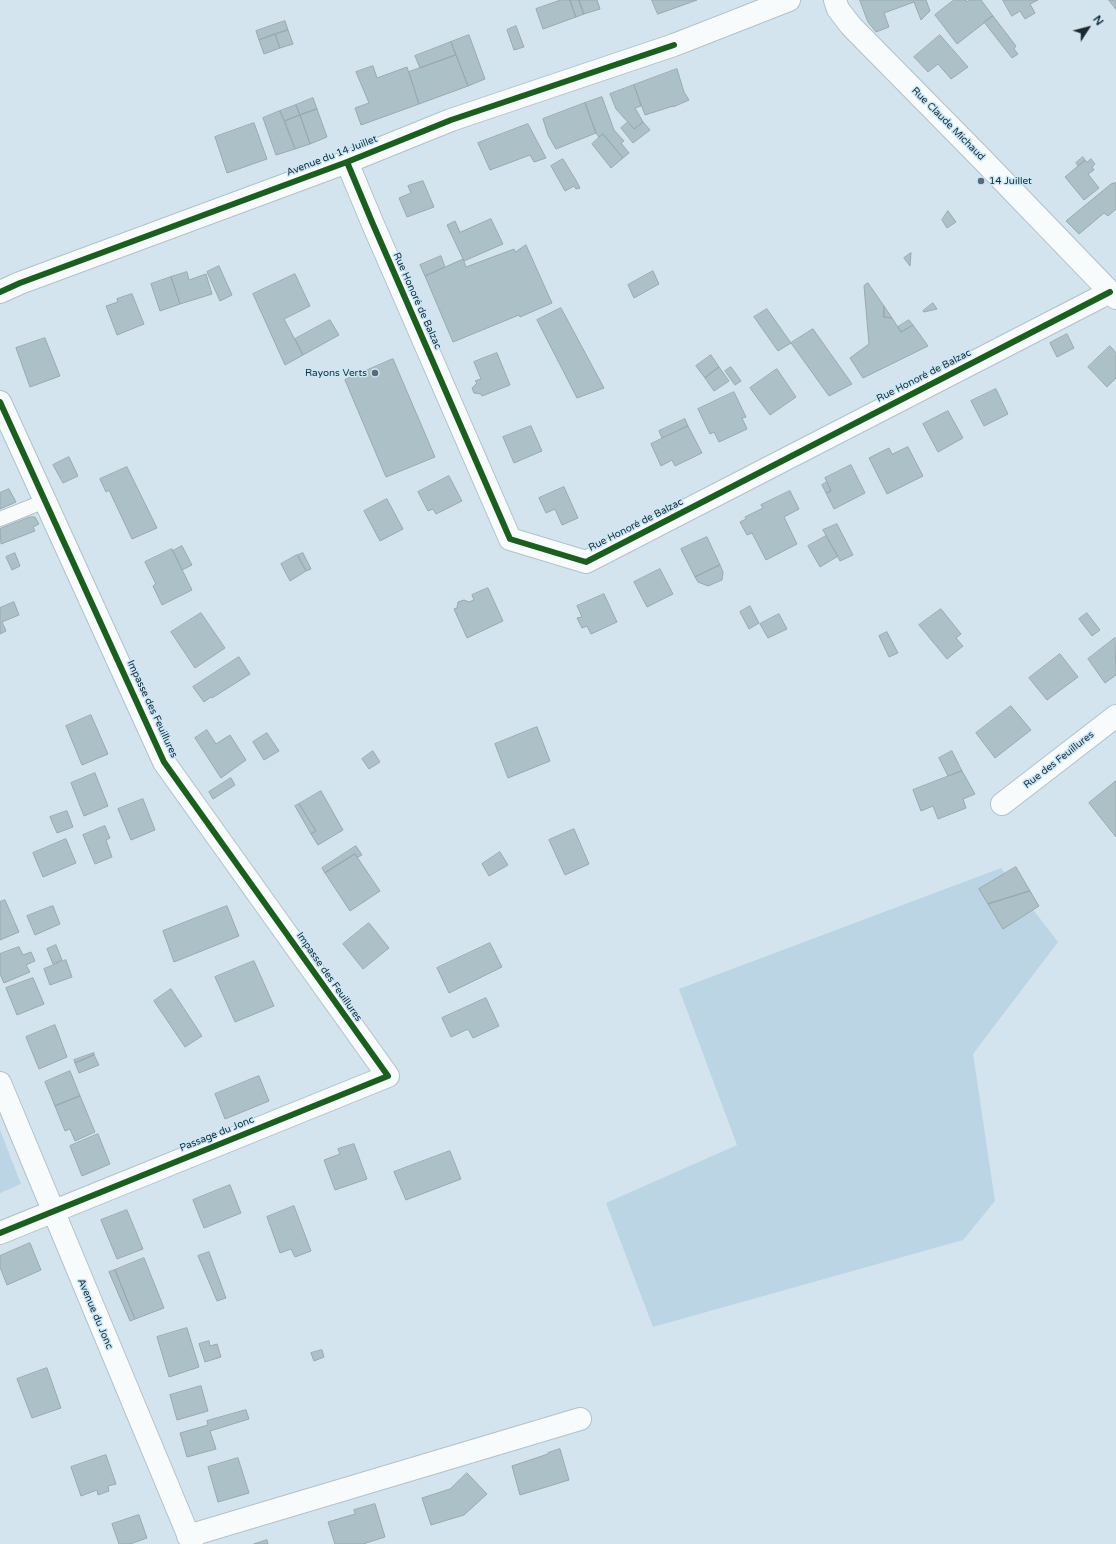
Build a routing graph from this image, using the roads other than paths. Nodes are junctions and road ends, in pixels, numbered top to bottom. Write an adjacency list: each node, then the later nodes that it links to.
1 (789, 0): 3 (street, Avenue du 14 Juillet)
2 (834, 0): 5 (street, Rue Claude Michaud)
3 (347, 162): 4 (street, Avenue du 14 Juillet); 5 (street, Rue Honoré de Balzac)
4 (0, 292)
5 (1113, 295)
6 (0, 402): 7 (street, Impasse des Feuillures)
7 (45, 501): 8 (lane); 11 (street, Impasse des Feuillures)
8 (0, 519)
9 (1116, 716): 10 (street, Rue des Feuillures)
10 (1002, 804)
11 (388, 1076): 13 (street, Passage du Jonc)
12 (0, 1083): 13 (street, Avenue du Jonc)
13 (53, 1211): 14 (street, Passage du Jonc); 16 (street, Avenue du Jonc)
14 (0, 1233)
15 (580, 1419): 16 (street)
16 (190, 1540)

